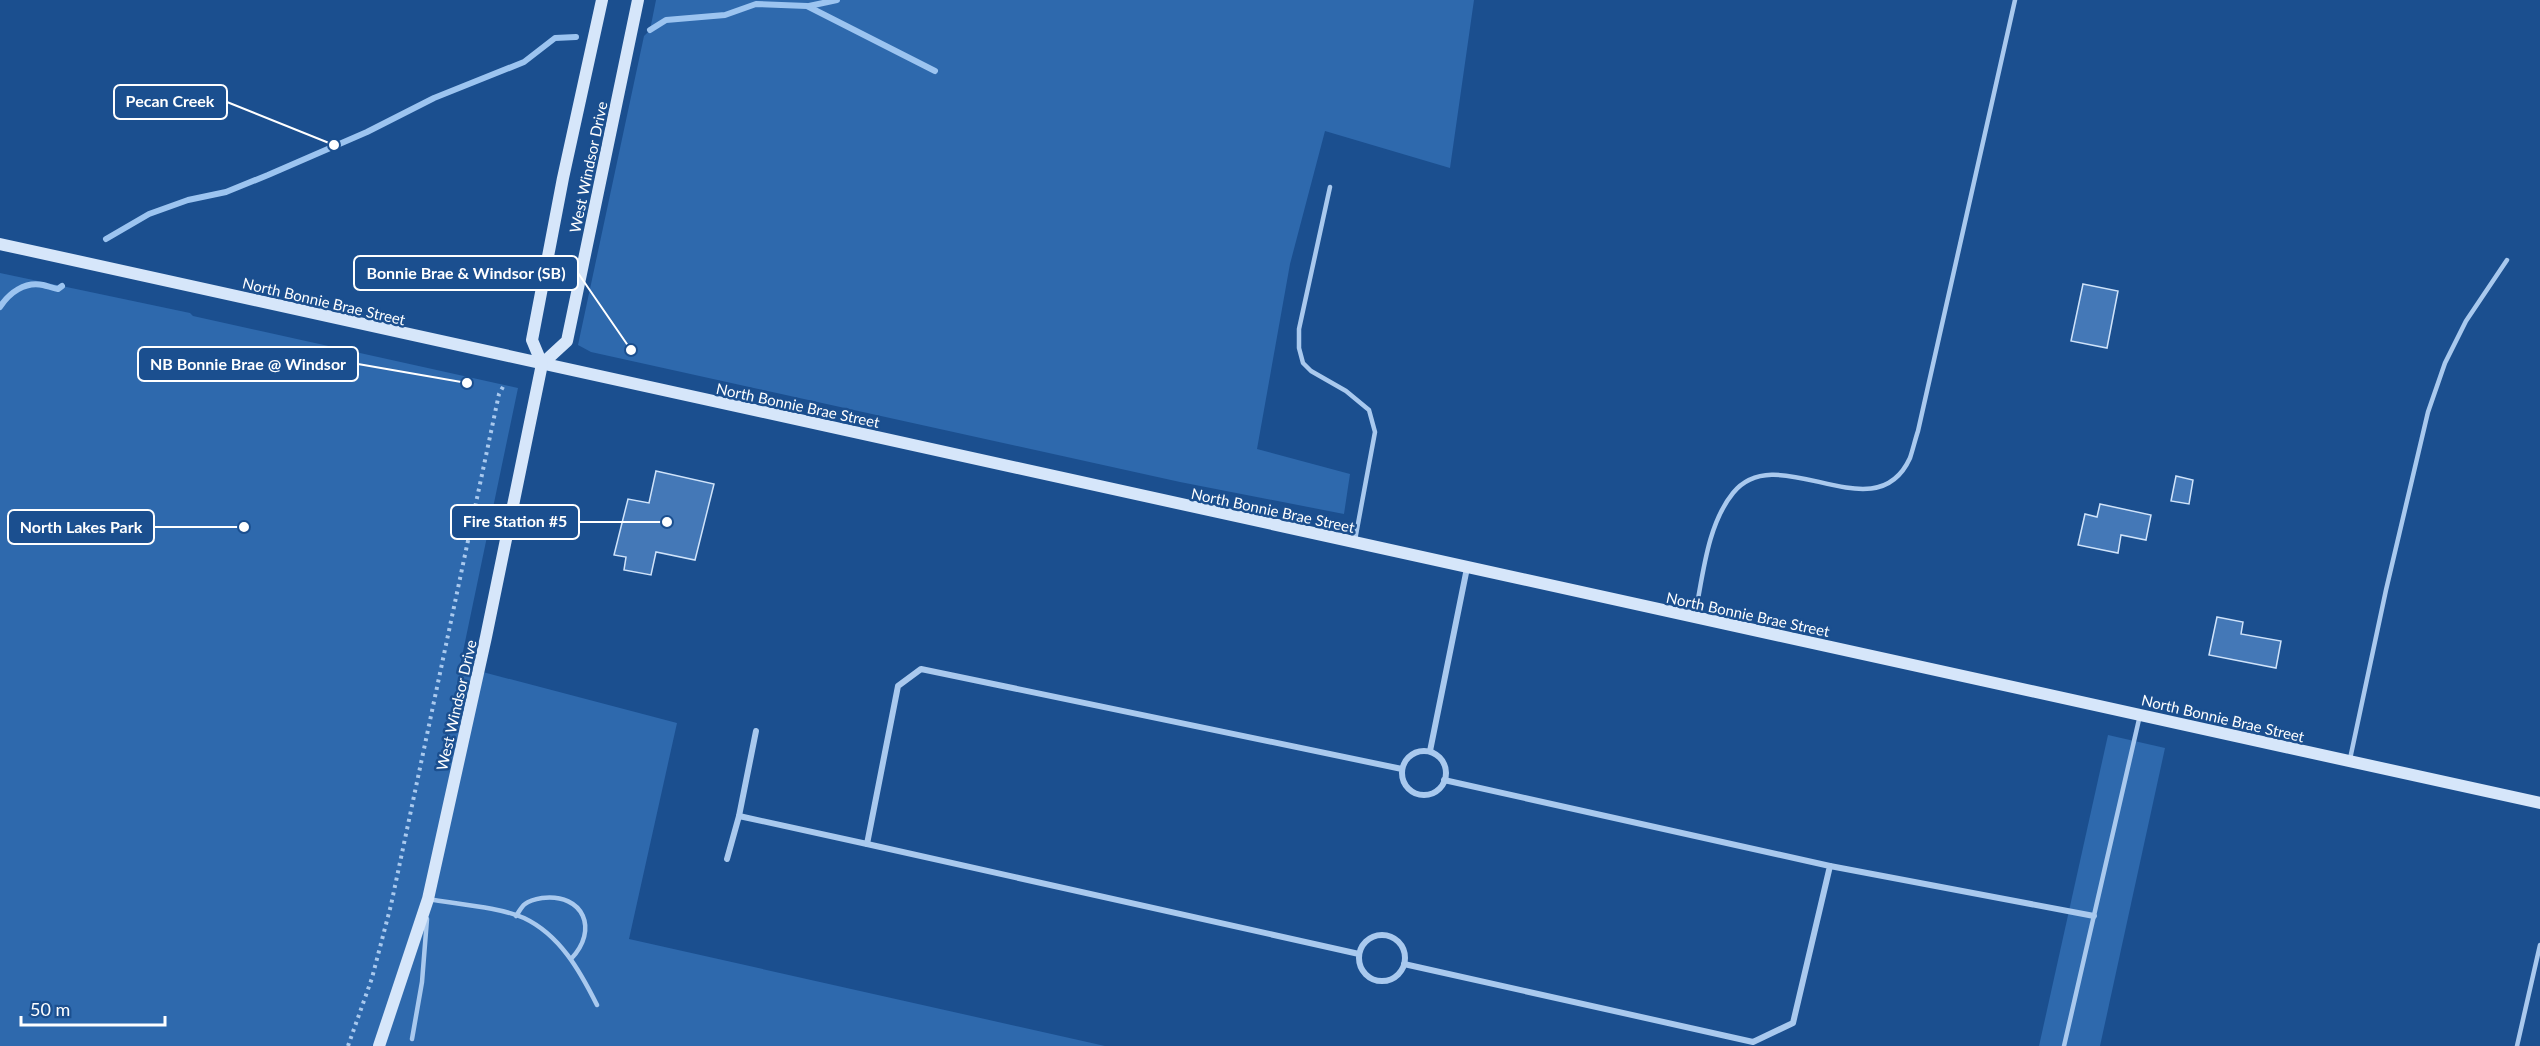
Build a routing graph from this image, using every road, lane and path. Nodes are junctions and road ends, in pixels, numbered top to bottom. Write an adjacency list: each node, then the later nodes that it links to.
1 (602, 0): 7 (main road, West Windsor Drive)
2 (638, 0): 7 (main road, West Windsor Drive)
3 (2015, 0): 11 (lane)
4 (1330, 187): 9 (lane)
5 (0, 244): 7 (main road, North Bonnie Brae Street)
6 (2507, 260): 15 (lane)
7 (542, 364): 9 (main road, North Bonnie Brae Street); 23 (main road, West Windsor Drive)
8 (504, 385): 32 (path)
9 (1354, 543): 10 (main road, North Bonnie Brae Street)
10 (1467, 568): 11 (main road, North Bonnie Brae Street); 14 (street)
11 (1694, 617): 12 (main road, North Bonnie Brae Street)
12 (2140, 714): 15 (main road, North Bonnie Brae Street); 25 (lane)
13 (756, 730): 19 (street)
14 (1430, 751): 16 (street); 17 (street)
15 (2349, 762): 18 (main road, North Bonnie Brae Street)
16 (1402, 769): 17 (street); 20 (street)
17 (1444, 780): 22 (street)
18 (2540, 803)
19 (739, 816): 20 (street); 21 (street)
20 (867, 844): 27 (street)
21 (728, 859)
22 (1830, 866): 25 (street); 29 (street)
23 (428, 899): 24 (lane); 31 (lane); 33 (main road, West Windsor Drive)
24 (516, 916): 28 (lane); 28 (lane)
25 (2094, 916): 34 (lane)
26 (2540, 945): 35 (lane)
27 (1359, 954): 29 (street); 29 (street)
28 (571, 959): 30 (lane)
29 (1404, 964)
30 (597, 1005)
31 (412, 1040)
32 (348, 1046)
33 (379, 1046)
34 (2064, 1046)
35 (2517, 1046)

